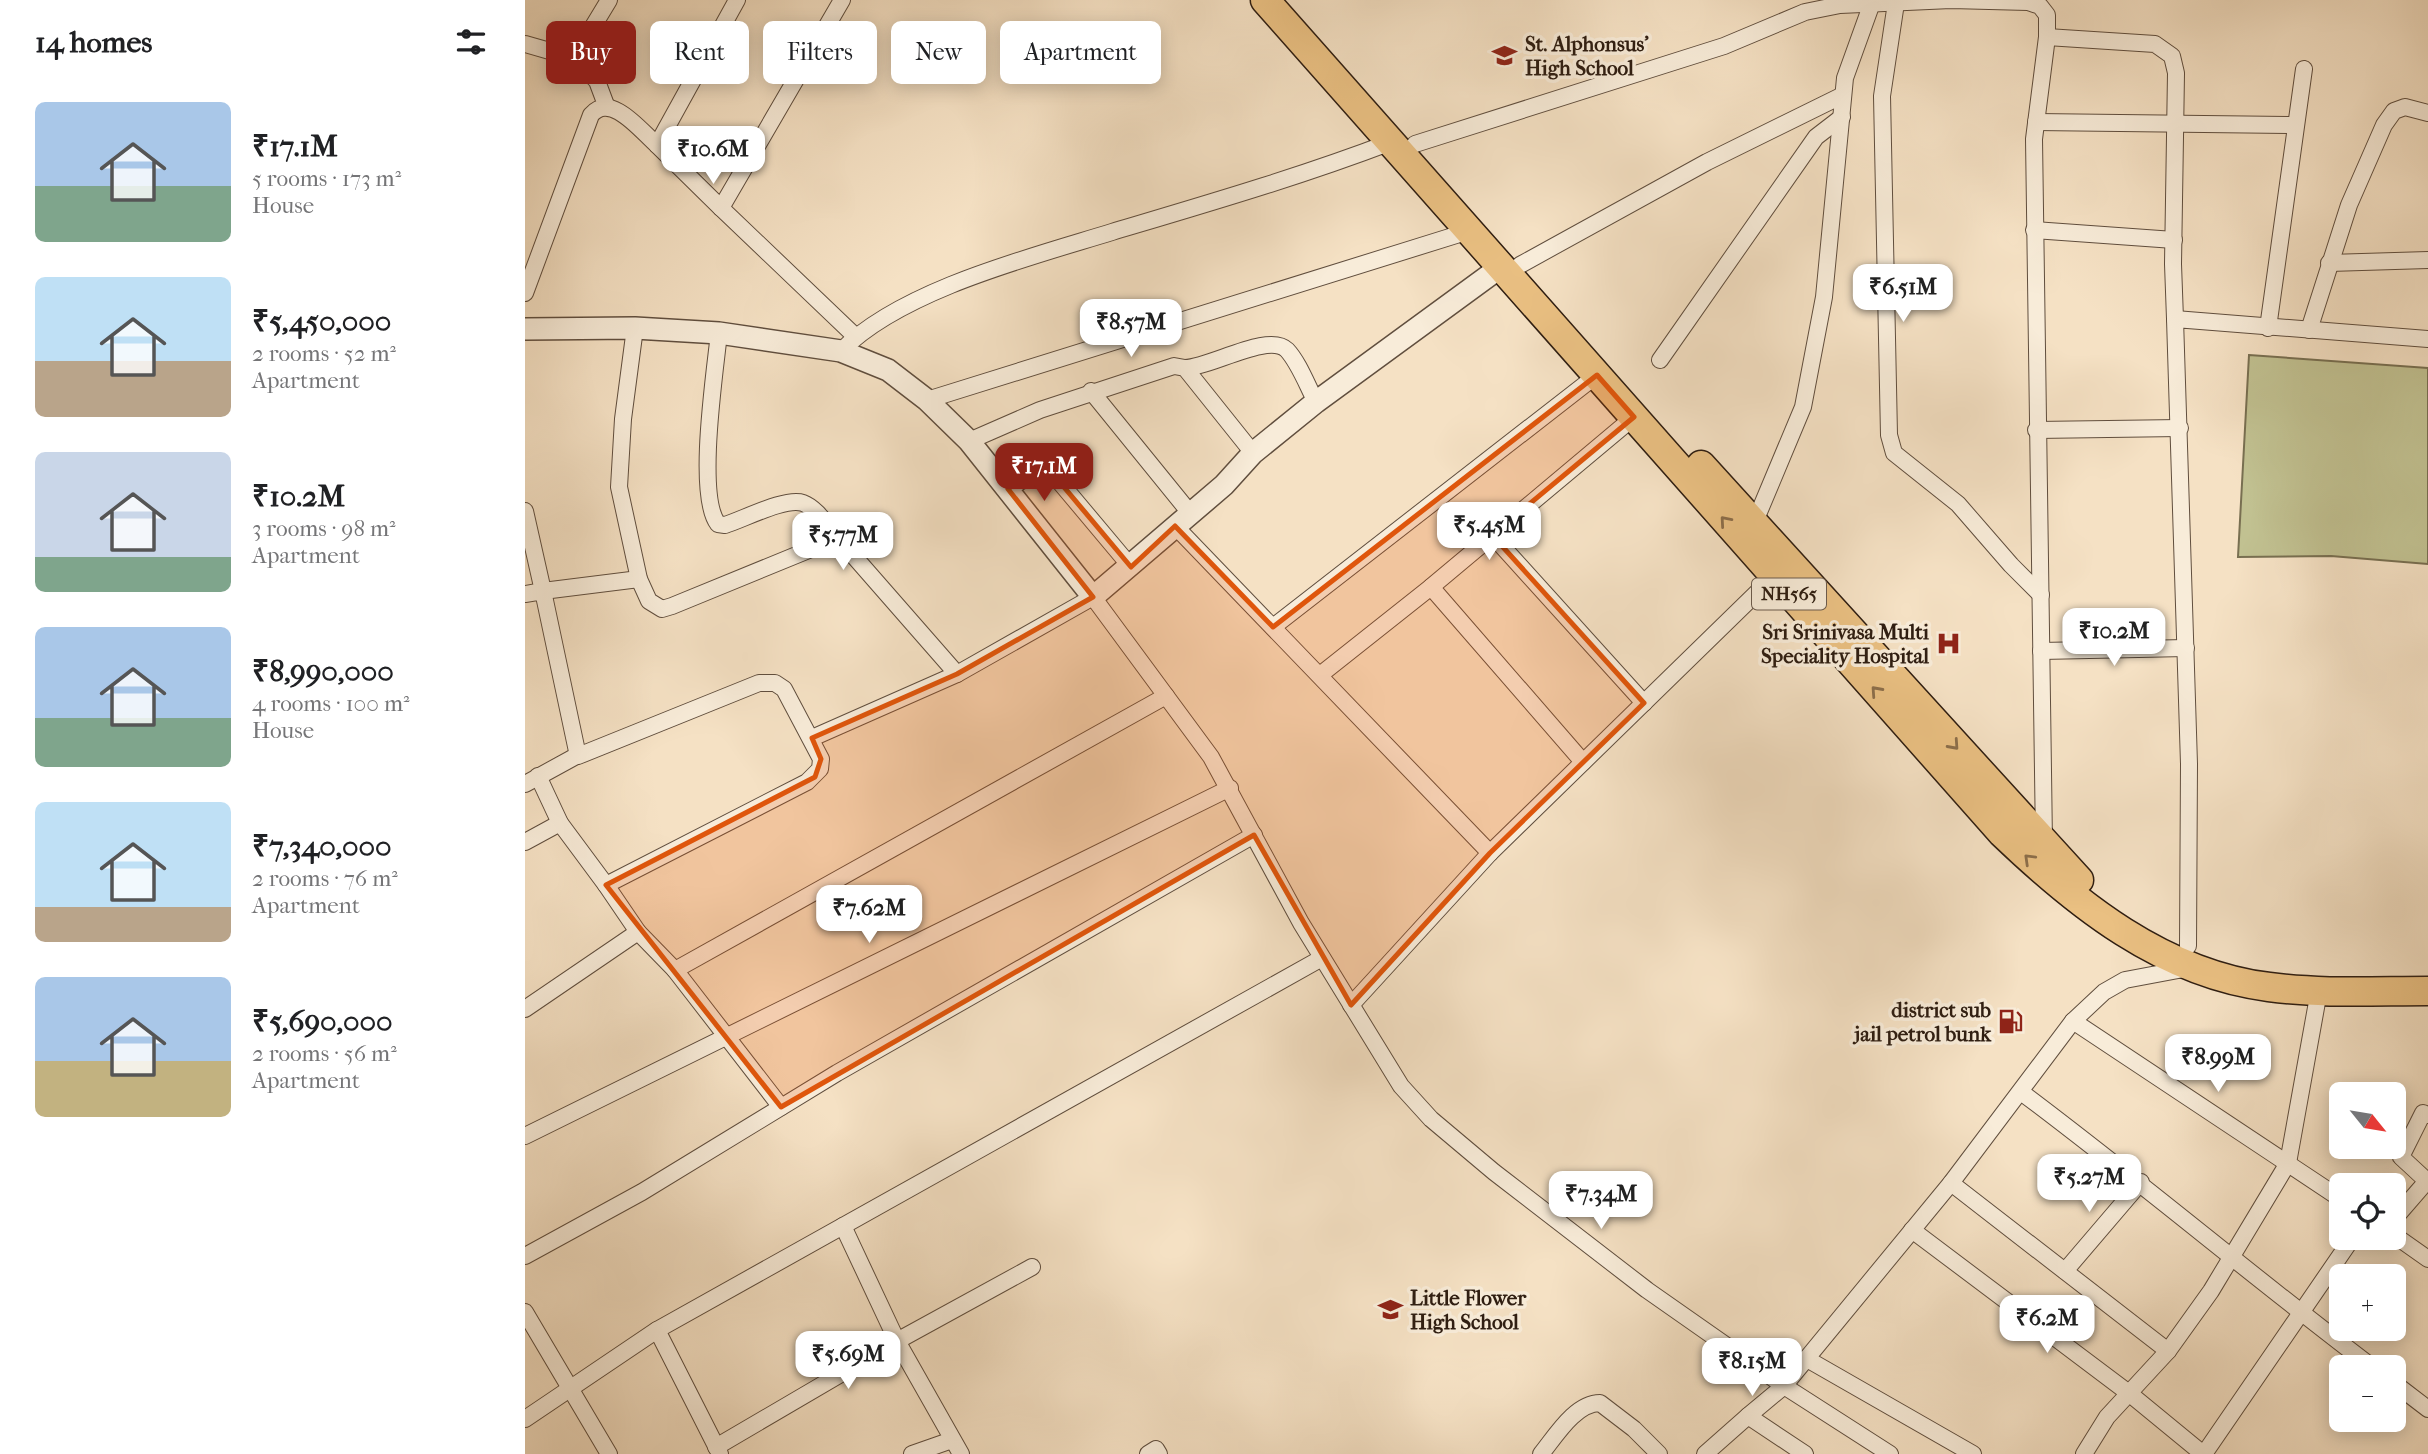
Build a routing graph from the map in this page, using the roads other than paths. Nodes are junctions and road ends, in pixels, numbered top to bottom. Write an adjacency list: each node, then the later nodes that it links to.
1 (609, 0): 9 (street)
2 (737, 0): 23 (street)
3 (842, 0): 24 (street)
4 (1265, 0): 22 (highway, NH565)
5 (1288, 0): 22 (highway, NH565)
6 (1831, 3): 7 (street); 22 (street)
7 (1872, 3): 8 (street); 15 (street)
8 (1896, 3): 10 (street); 63 (street)
9 (596, 21)
10 (2047, 37): 19 (street); 20 (street)
11 (525, 44): 12 (street)
12 (546, 50)
13 (2304, 69): 21 (street)
14 (598, 84): 16 (street)
15 (1843, 95): 18 (street); 30 (street)
16 (606, 105): 23 (street); 31 (street)
17 (2428, 113): 29 (street)
18 (1842, 117): 40 (street); 54 (street)
19 (2036, 122): 20 (street); 25 (street)
20 (2175, 123): 21 (street); 27 (street)
21 (2294, 125): 34 (street)
22 (1403, 143): 26 (highway, NH565); 30 (highway, NH565); 39 (street)
23 (657, 145): 24 (street)
24 (721, 208): 39 (street)
25 (2034, 230): 27 (street); 48 (street)
26 (1469, 231): 30 (highway, NH565); 44 (street)
27 (2174, 240): 32 (street)
28 (2428, 260): 29 (street)
29 (2329, 263): 36 (street)
30 (1511, 266): 42 (highway, NH565); 45 (street); 54 (highway, NH565)
31 (525, 293)
32 (2175, 319): 34 (street); 47 (street)
33 (635, 328): 35 (street); 37 (street); 59 (street)
34 (2268, 328): 36 (street)
35 (525, 329)
36 (2309, 330): 38 (street)
37 (719, 333): 39 (street); 56 (street)
38 (2428, 339)
39 (848, 344): 44 (street)
40 (1660, 360)
41 (1185, 368): 43 (street); 45 (street); 50 (street)
42 (1597, 375): 46 (highway, NH565); 65 (street)
43 (1091, 391): 49 (street); 53 (street)
44 (927, 400): 49 (street)
45 (1316, 402): 50 (street)
46 (1634, 417): 55 (street); 58 (highway, NH565, one-way to 46)
47 (2180, 428): 48 (street); 66 (street)
48 (2036, 430): 63 (street)
49 (969, 441): 51 (street)
50 (1253, 453): 53 (street)
51 (1008, 489): 57 (street); 64 (street)
52 (525, 511): 61 (street)
53 (1183, 519): 57 (street); 65 (street)
54 (1754, 524): 80 (highway, NH565, one-way to 80)
55 (1492, 535): 60 (street); 71 (street)
56 (838, 538): 59 (street); 68 (street)
57 (1131, 567): 64 (street)
58 (1773, 577): 71 (street); 84 (highway, NH565, one-way to 58)
59 (639, 579): 61 (street)
60 (1431, 587): 69 (street); 74 (street)
61 (543, 591): 62 (street); 73 (street)
62 (525, 594)
63 (2041, 594): 67 (street)
64 (1093, 597): 68 (street); 70 (street)
65 (1273, 627): 69 (street)
66 (2186, 648): 67 (street); 84 (street)
67 (2041, 652): 80 (street)
68 (957, 674): 72 (street)
69 (1320, 676): 81 (street)
70 (1166, 696): 76 (street); 86 (street)
71 (1644, 703): 74 (street)
72 (812, 738): 73 (street); 82 (street)
73 (578, 755): 75 (street)
74 (1583, 762): 81 (street)
75 (532, 780): 77 (street)
76 (1230, 788): 78 (street); 93 (street)
77 (560, 823): 79 (street); 82 (street)
78 (1254, 835): 85 (street); 95 (street)
79 (525, 842)
80 (2044, 844): 84 (highway, NH565)
81 (1490, 853): 90 (street)
82 (605, 885): 83 (street)
83 (638, 932): 86 (street); 91 (street)
84 (2191, 957): 87 (highway, NH565); 88 (highway, NH565); 92 (street)
85 (1322, 958): 90 (street); 103 (street)
86 (675, 970): 93 (street)
87 (2428, 974)
88 (2319, 991): 89 (highway, NH565); 98 (street)
89 (2428, 991)
90 (1351, 1005): 119 (street)
91 (525, 1009)
92 (2073, 1021): 94 (street); 98 (street)
93 (726, 1035): 95 (street); 97 (street)
94 (2021, 1092): 99 (street); 100 (street)
95 (781, 1107): 107 (street)
96 (2428, 1115): 102 (street)
97 (525, 1136)
98 (2288, 1163): 101 (street); 108 (street)
99 (2141, 1182): 108 (street); 111 (street)
100 (1951, 1183): 104 (street); 111 (street)
101 (2329, 1191)
102 (2406, 1205)
103 (843, 1226): 114 (street); 115 (street)
104 (1912, 1230): 118 (street); 122 (street)
105 (2406, 1243): 109 (street)
106 (2344, 1250): 113 (street)
107 (525, 1255)
108 (2231, 1258): 113 (street); 116 (street)
109 (2428, 1259)
110 (1033, 1267): 115 (street)
111 (2065, 1270): 116 (street)
112 (525, 1312): 120 (street)
113 (2302, 1314): 117 (street); 139 (street)
114 (657, 1330): 120 (street); 127 (street)
115 (897, 1341): 126 (street); 127 (street)
116 (2168, 1350): 122 (street)
117 (2356, 1355)
118 (1807, 1359): 119 (street); 137 (street)
119 (1784, 1386): 124 (street); 136 (street)
120 (570, 1389): 125 (street); 128 (street)
121 (2406, 1392): 123 (street)
122 (2130, 1394): 138 (street); 139 (street)
123 (2428, 1409)
124 (1748, 1416): 134 (street); 135 (street)
125 (525, 1419)
126 (956, 1447): 129 (street)
127 (718, 1451)
128 (609, 1454)
129 (912, 1454)
130 (1148, 1454): 131 (street)
131 (1159, 1454)
132 (1541, 1454): 133 (street)
133 (1659, 1454)
134 (1705, 1454)
135 (1805, 1454)
136 (1890, 1454)
137 (1973, 1454)
138 (2084, 1454)
139 (2204, 1454)

